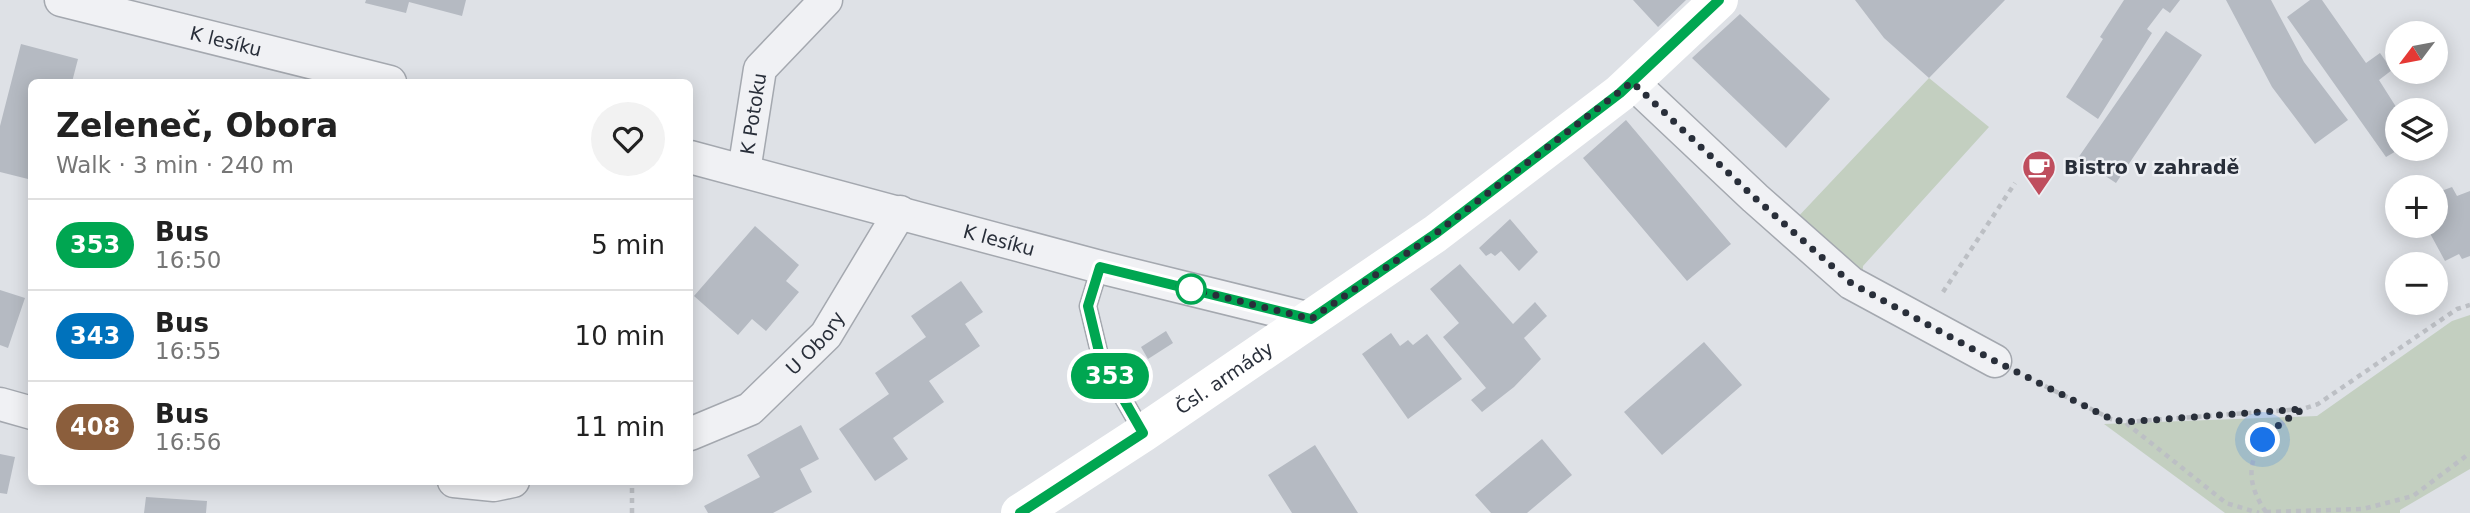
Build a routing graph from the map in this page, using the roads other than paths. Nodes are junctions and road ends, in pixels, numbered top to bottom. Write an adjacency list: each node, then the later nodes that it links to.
1 (61, 0): 4 (street, K lesíku)
2 (826, 0): 7 (street, K Potoku)
3 (1719, 0): 5 (street, Čsl. armády)
4 (378, 79)
5 (1632, 82): 10 (street, Čsl. armády); 11 (street)
6 (693, 158): 7 (street, K lesíku)
7 (744, 171): 8 (street, K lesíku)
8 (900, 212): 9 (street, K lesíku); 15 (street, U Obory)
9 (1100, 267): 10 (street, K lesíku); 14 (lane)
10 (1311, 319): 14 (street, Čsl. armády)
11 (1995, 361)
12 (0, 404): 13 (street)
13 (28, 413)
14 (1143, 433): 16 (street, Čsl. armády)
15 (693, 434)
16 (1020, 513)

